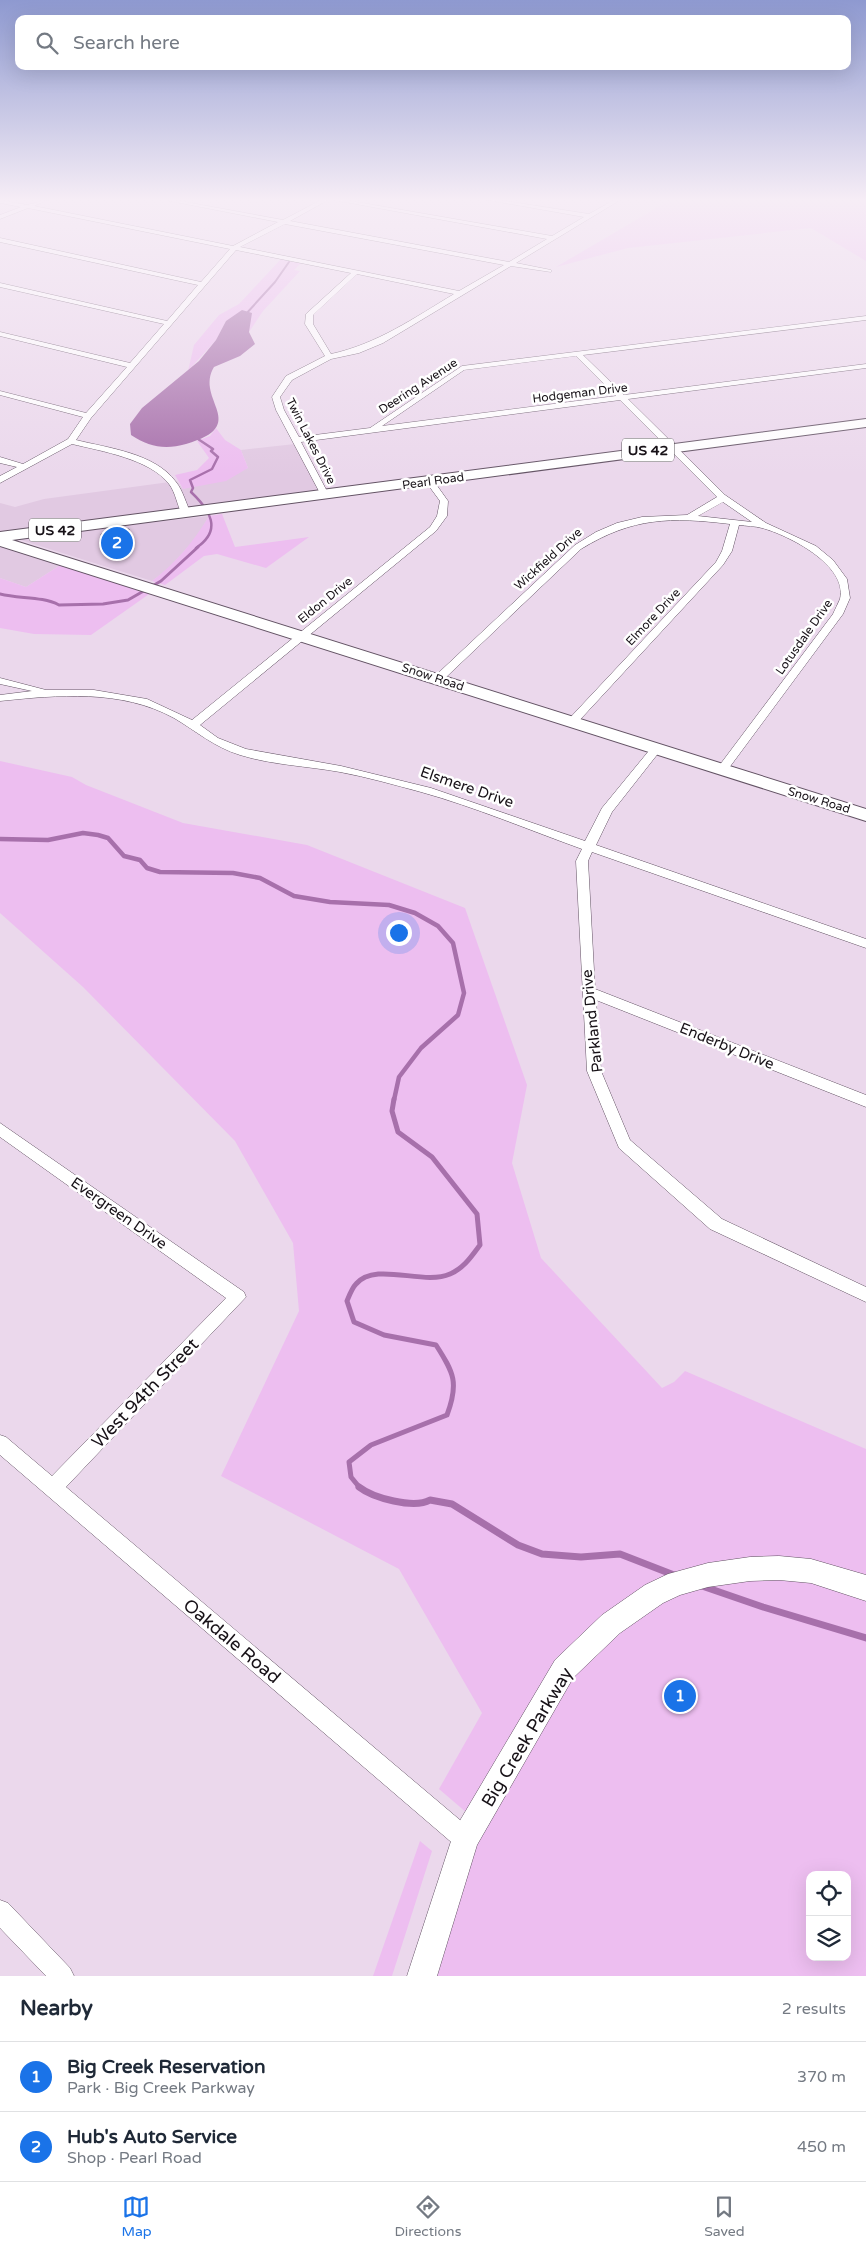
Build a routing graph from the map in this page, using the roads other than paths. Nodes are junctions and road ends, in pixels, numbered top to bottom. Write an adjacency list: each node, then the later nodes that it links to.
1 (32, 292): 7 (street)
2 (195, 292): 7 (street)
3 (334, 292): 10 (street)
4 (456, 292): 5 (street)
5 (460, 293): 10 (street)
6 (866, 318): 9 (street, Deering Avenue)
7 (167, 323): 11 (street)
8 (0, 334): 11 (street)
9 (579, 355): 14 (street, Lotusdale Drive); 17 (street, Deering Avenue)
10 (329, 357): 18 (street, Twin Lakes Drive)
11 (132, 366): 15 (street)
12 (866, 366): 14 (street, Hodgeman Drive)
13 (0, 393): 15 (street)
14 (624, 399): 17 (street, Hodgeman Drive); 20 (street, Lotusdale Drive)
15 (88, 416): 19 (street)
16 (866, 423): 20 (main road, Pearl Road / US 42)
17 (372, 430): 18 (street, Hodgeman Drive)
18 (296, 440): 25 (street, Twin Lakes Drive)
19 (71, 441): 22 (street); 27 (street)
20 (672, 447): 24 (main road, Pearl Road / US 42); 26 (street, Lotusdale Drive)
21 (0, 460): 22 (street)
22 (25, 466): 23 (street)
23 (0, 480)
24 (430, 482): 25 (main road, Pearl Road / US 42); 35 (street, Eldon Drive)
25 (324, 495): 27 (main road, Pearl Road / US 42)
26 (723, 498): 28 (street); 30 (street, Lotusdale Drive)
27 (186, 514): 31 (main road, Pearl Road / US 42)
28 (690, 516): 29 (street, Wickfield Drive); 36 (street, Wickfield Drive)
29 (735, 522): 30 (street, Wickfield Drive); 40 (street, Elmore Drive)
30 (763, 525): 43 (street, Lotusdale Drive)
31 (64, 529): 32 (main road, Pearl Road / US 42); 34 (main road)
32 (0, 537)
33 (0, 541): 34 (main road, Snow Road)
34 (42, 554): 35 (main road, Snow Road)
35 (302, 634): 36 (main road, Snow Road); 41 (street, Eldon Drive)
36 (438, 679): 40 (main road, Snow Road)
37 (0, 681): 38 (street, Elsmere Drive)
38 (54, 692): 39 (street, Elsmere Drive); 41 (street, Elsmere Drive)
39 (0, 698)
40 (573, 721): 42 (main road, Snow Road)
41 (192, 726): 45 (street, Elsmere Drive)
42 (656, 749): 43 (main road, Snow Road); 45 (street, Parkland Drive)
43 (722, 770): 44 (main road, Snow Road)
44 (866, 814)
45 (589, 846): 46 (street, Elsmere Drive); 47 (street, Parkland Drive)
46 (866, 944)
47 (588, 992): 48 (street, Enderby Drive); 50 (street, Parkland Drive)
48 (866, 1101)
49 (0, 1129): 51 (street, Evergreen Drive)
50 (866, 1295)
51 (238, 1298): 53 (street, West 94th Street)
52 (0, 1443): 53 (street, Oakdale Road)
53 (53, 1488): 55 (street, Oakdale Road)
54 (866, 1588): 55 (street, Big Creek Parkway)
55 (465, 1839): 58 (street, Big Creek Parkway)
56 (0, 1911): 57 (street)
57 (62, 1976)
58 (422, 1976)

